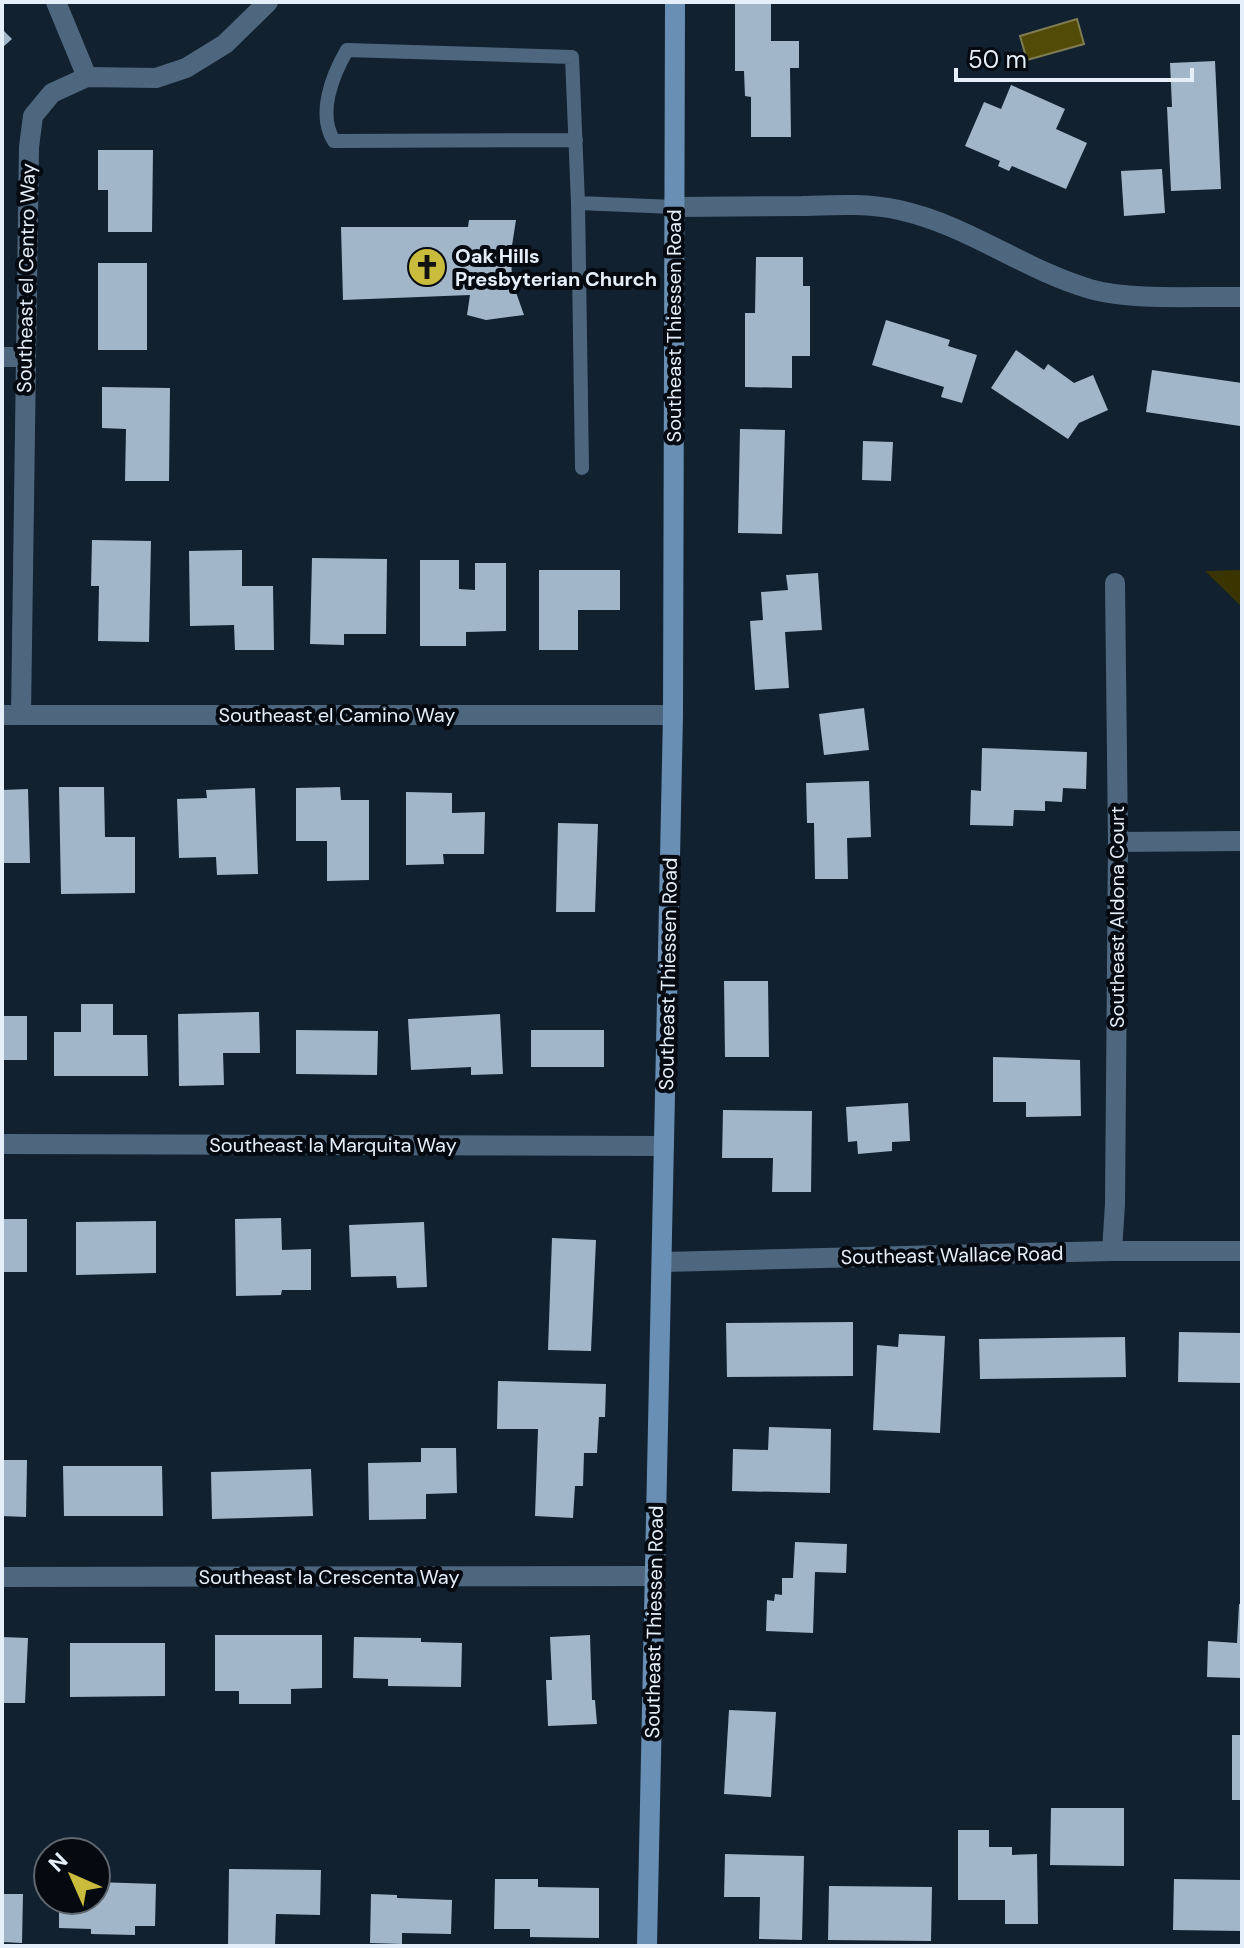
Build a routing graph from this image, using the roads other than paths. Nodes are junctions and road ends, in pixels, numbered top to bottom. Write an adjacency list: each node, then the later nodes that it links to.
1 (56, 2): 4 (street)
2 (268, 2): 4 (street, Southeast el Centro Way)
3 (675, 2): 7 (main road, Southeast Thiessen Road)
4 (87, 77): 10 (street, Southeast el Centro Way)
5 (576, 140): 5 (lane); 6 (lane)
6 (578, 203): 7 (lane); 11 (lane)
7 (674, 207): 8 (street); 14 (main road, Southeast Thiessen Road)
8 (1242, 297)
9 (2, 357): 10 (street)
10 (25, 357): 13 (street, Southeast el Centro Way)
11 (582, 468)
12 (1115, 583): 16 (street, Southeast Aldona Court)
13 (11, 715): 14 (street, Southeast el Camino Way)
14 (673, 715): 18 (main road, Southeast Thiessen Road)
15 (1242, 841): 16 (street)
16 (1118, 842): 19 (street, Southeast Aldona Court)
17 (2, 1144): 18 (street, Southeast la Marquita Way)
18 (664, 1146): 21 (main road, Southeast Thiessen Road)
19 (1112, 1251): 20 (street, Southeast Wallace Road); 21 (street, Southeast Wallace Road)
20 (1242, 1251)
21 (663, 1262): 22 (main road, Southeast Thiessen Road)
22 (655, 1576): 23 (street, Southeast la Crescenta Way); 24 (main road, Southeast Thiessen Road)
23 (2, 1577)
24 (647, 1946)

